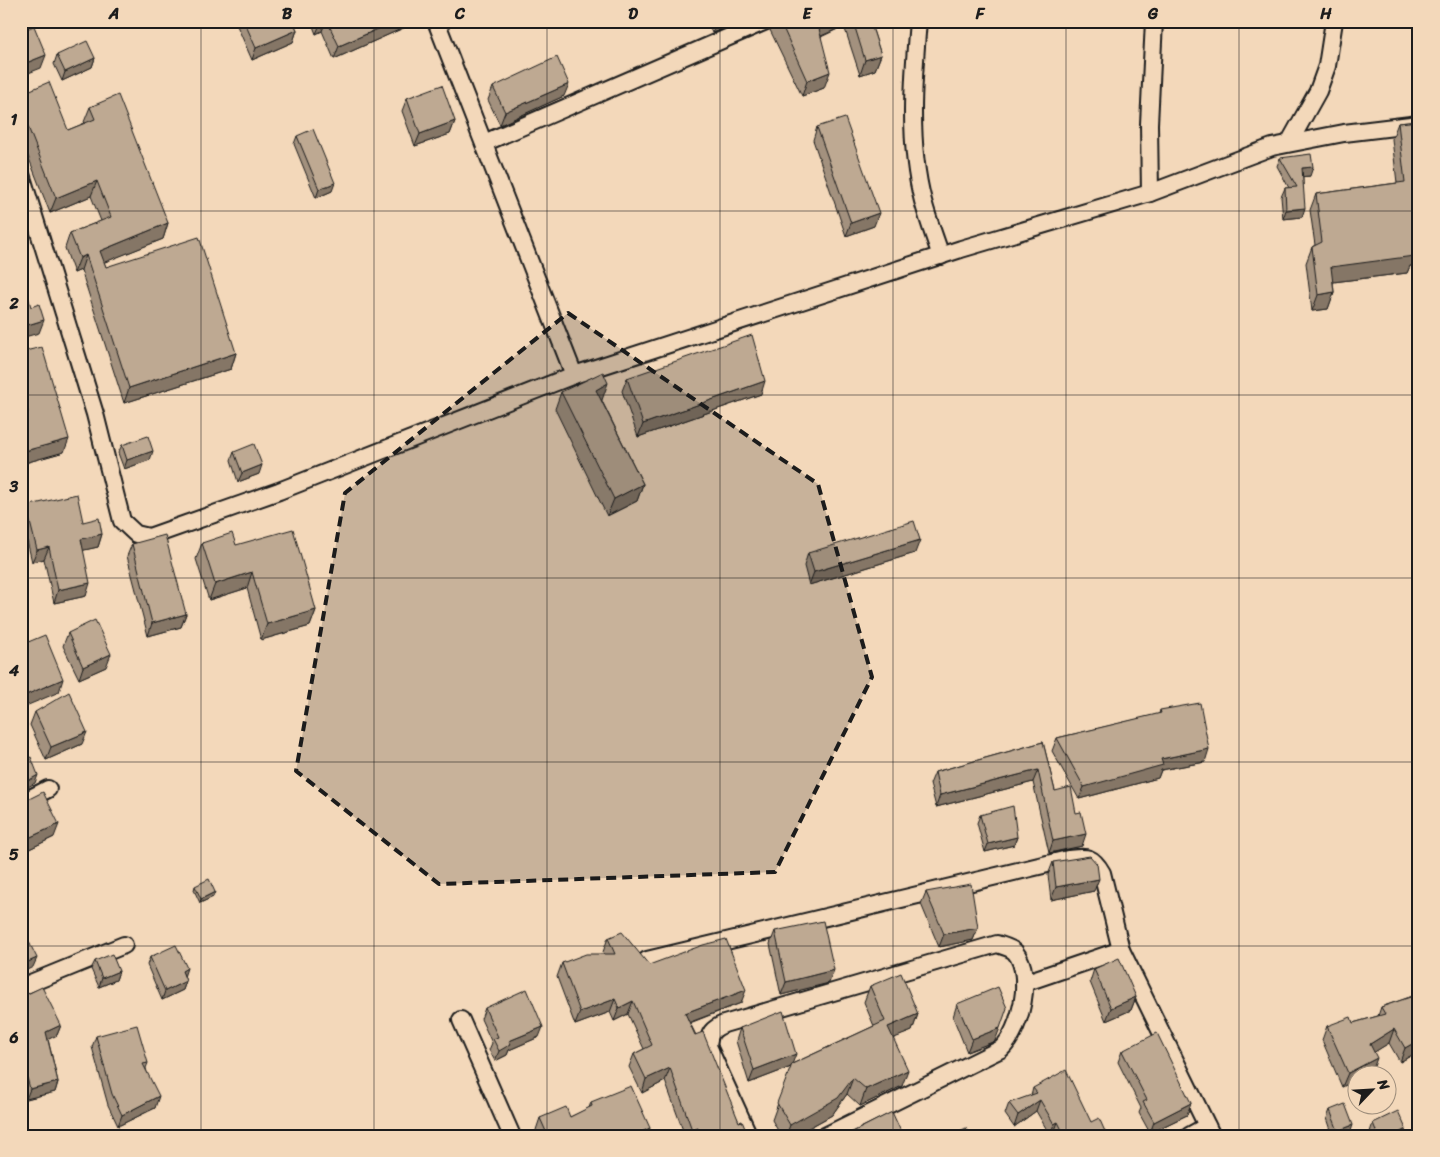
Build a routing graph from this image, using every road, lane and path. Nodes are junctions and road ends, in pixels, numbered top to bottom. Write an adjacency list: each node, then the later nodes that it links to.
1 (436, 21): 7 (street)
2 (766, 21): 7 (street)
3 (918, 21): 11 (street)
4 (1154, 21): 10 (street)
5 (1334, 21): 8 (street)
6 (1419, 124): 8 (street)
7 (484, 142): 12 (street)
8 (1289, 142): 10 (street)
9 (21, 174): 12 (street)
10 (1150, 193): 11 (street)
11 (941, 256): 12 (street)
12 (574, 375)
13 (48, 789): 14 (street)
14 (21, 803)
15 (124, 945): 19 (street)
16 (1121, 950): 17 (street); 18 (street); 21 (street)
17 (647, 960)
18 (1024, 983): 23 (street); 24 (street)
19 (21, 987)
20 (461, 1020): 22 (street)
21 (1210, 1131): 25 (street)
22 (512, 1136)
23 (749, 1136)
24 (824, 1136)
25 (1188, 1136)

